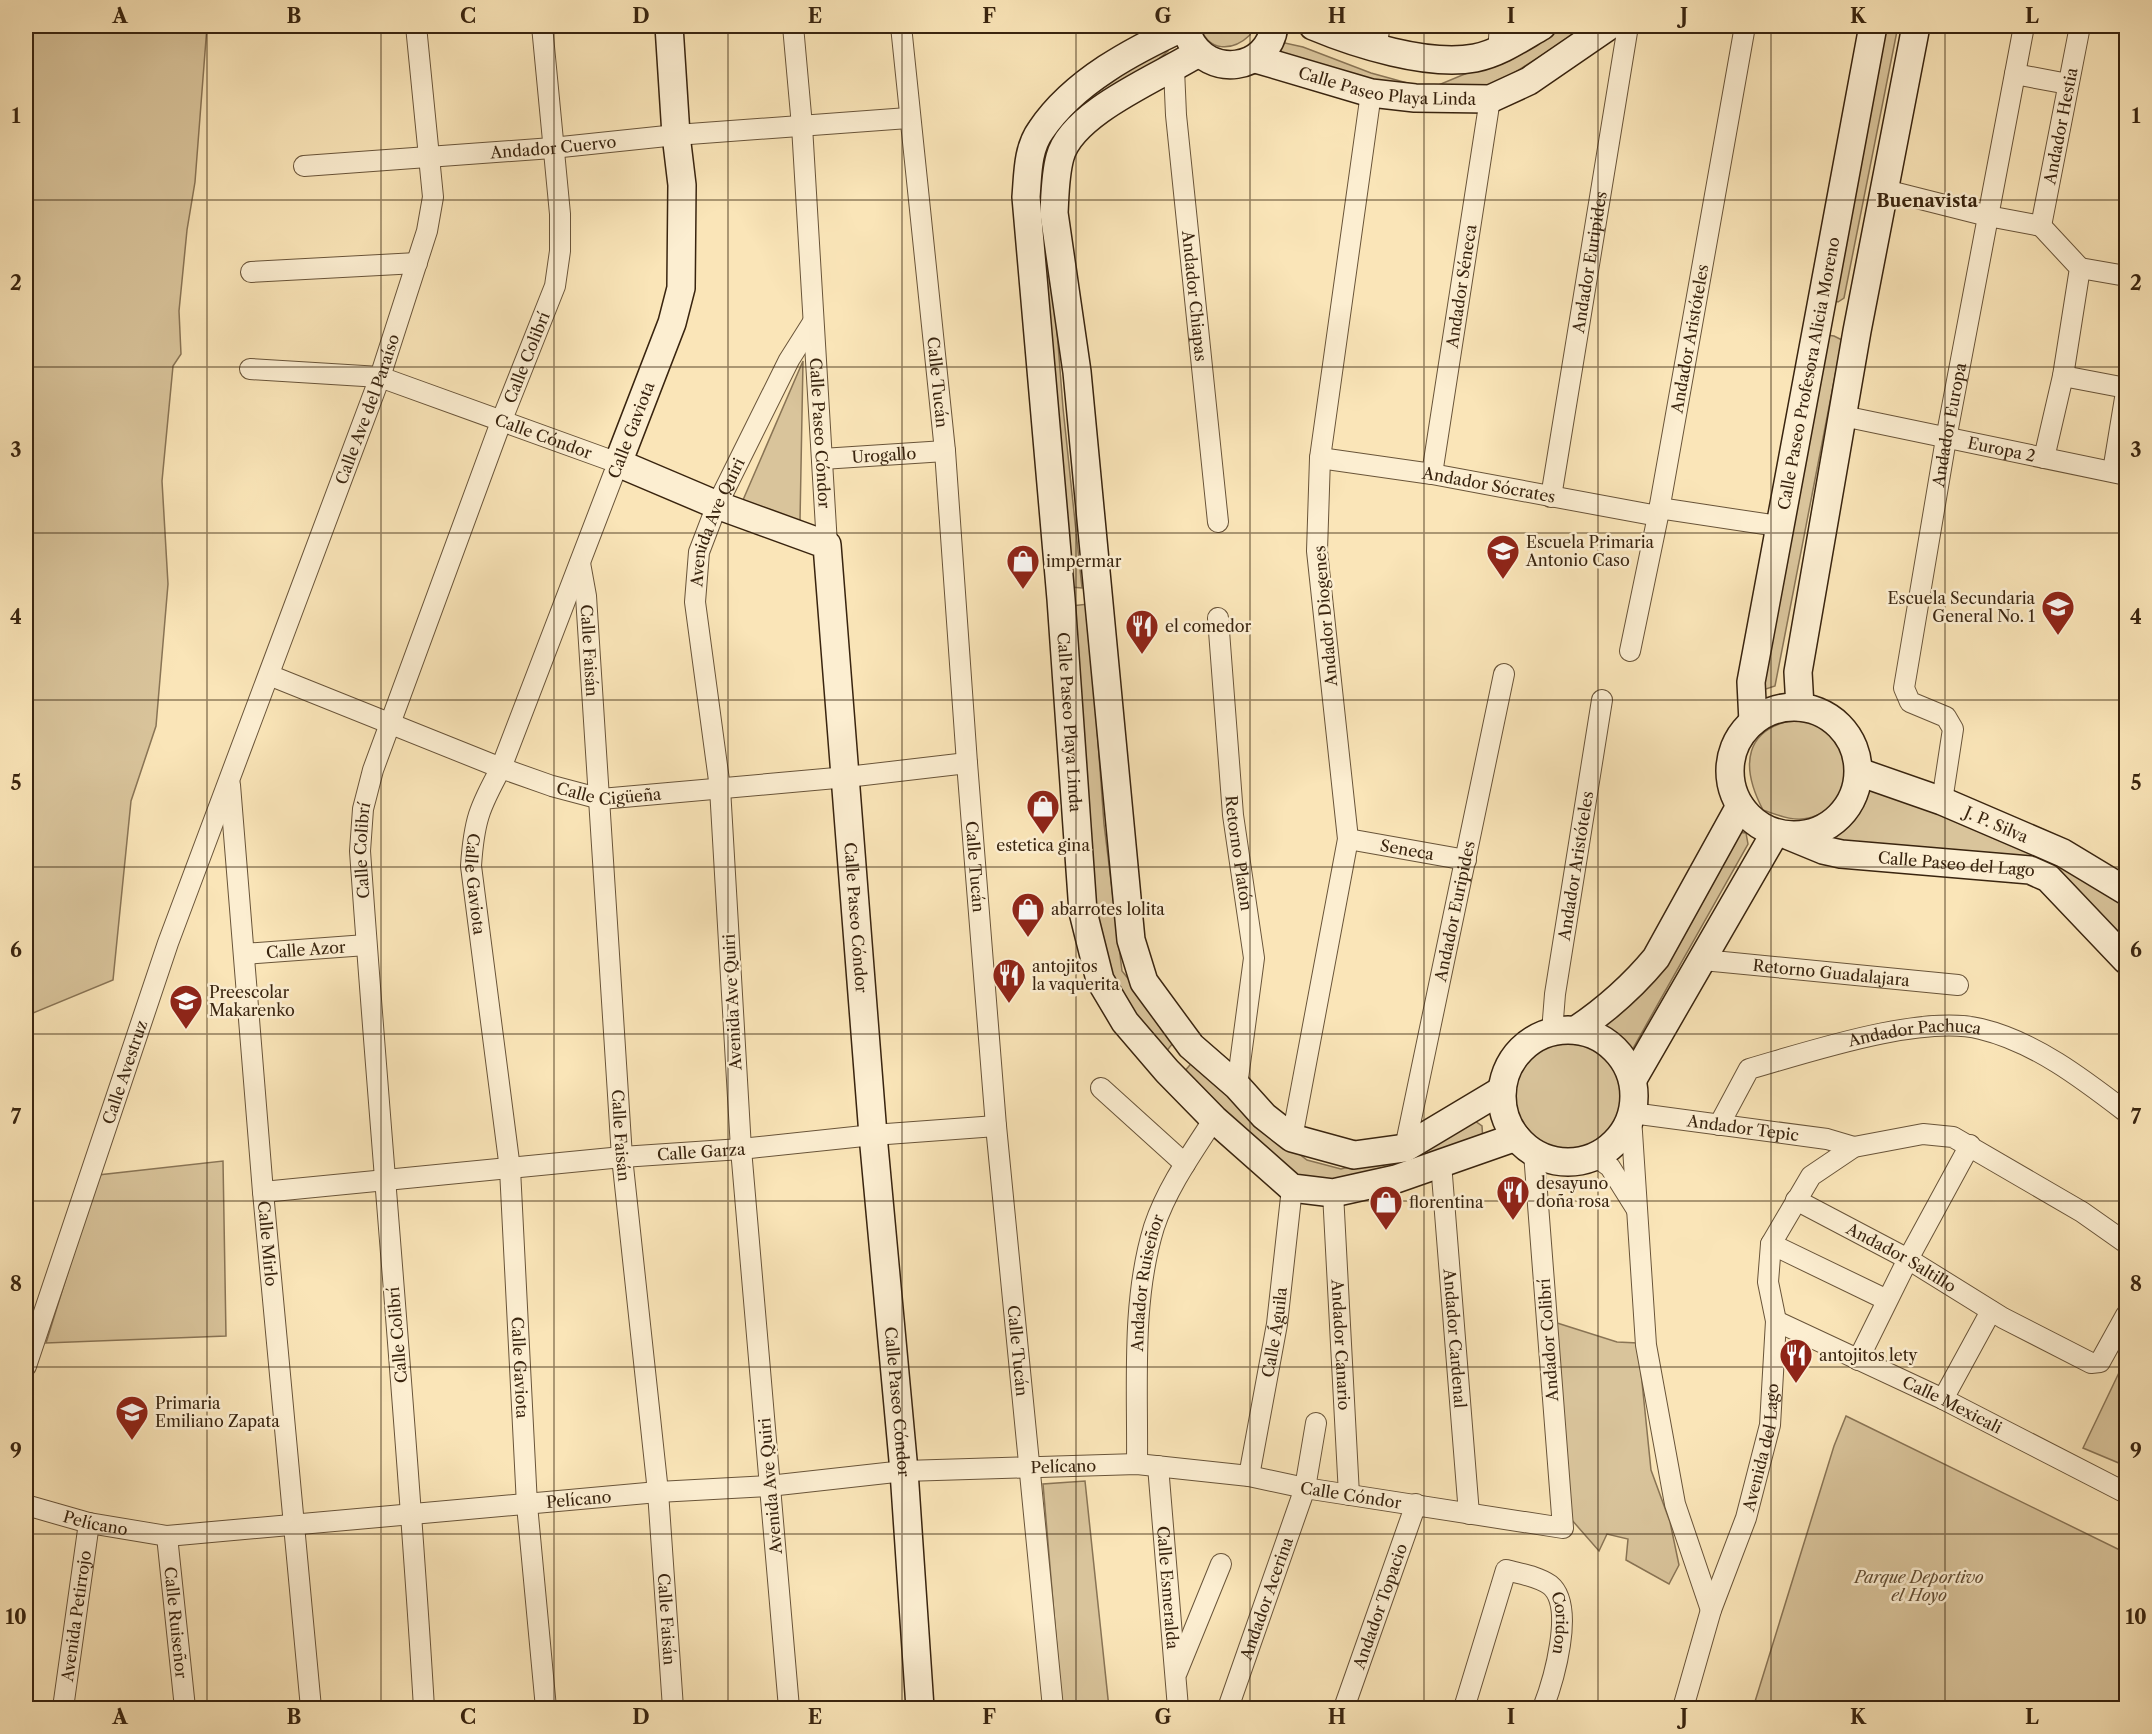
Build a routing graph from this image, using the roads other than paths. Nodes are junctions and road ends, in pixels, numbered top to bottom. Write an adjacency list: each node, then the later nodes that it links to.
1 (416, 26): 31 (street, Calle Ave del Paraíso)
2 (542, 26): 30 (street, Calle Colibrí)
3 (669, 26): 29 (street, Calle Gaviota)
4 (793, 26): 28 (street, Calle Paseo Cóndor)
5 (901, 26): 27 (street, Calle Tucán)
6 (1186, 26): 17 (street, Calle Paseo Playa Linda); 20 (street)
7 (1274, 26): 21 (street)
8 (1312, 26): 18 (street, Calle Paseo Playa Linda)
9 (1542, 26): 19 (street, Calle Paseo Playa Linda)
10 (1609, 26): 26 (street, Calle Paseo Playa Linda)
11 (1628, 26): 57 (street, Andador Euripides)
12 (1745, 26): 59 (street, Andador Aristóteles)
13 (1873, 26): 41 (street, Calle Paseo Profesora Alicia Moreno)
14 (1916, 26): 33 (street)
15 (2025, 26): 23 (street, Andador Europa)
16 (2080, 26): 24 (street, Andador Hestia)
17 (1148, 33): 65 (street, Calle Paseo Playa Linda)
18 (1378, 36): 19 (street, Calle Paseo Playa Linda)
19 (1499, 38)
20 (1198, 53): 21 (street); 22 (street)
21 (1256, 59): 25 (street, Calle Paseo Playa Linda)
22 (1174, 69): 60 (street, Andador Chiapas); 64 (street)
23 (2015, 74): 24 (street); 34 (street, Andador Europa)
24 (2068, 84): 35 (street, Andador Hestia)
25 (1371, 93): 26 (street, Calle Paseo Playa Linda); 51 (street, Andador Diogenes)
26 (1490, 99): 56 (street, Andador Séneca)
27 (908, 118): 28 (street, Andador Cuervo); 50 (street, Calle Tucán)
28 (802, 126): 29 (street, Andador Cuervo); 40 (street, Calle Paseo Cóndor)
29 (676, 135): 30 (street, Andador Cuervo); 54 (street, Calle Gaviota)
30 (552, 148): 31 (street, Andador Cuervo); 48 (street, Calle Colibrí)
31 (431, 157): 32 (street, Andador Cuervo); 36 (street, Calle Ave del Paraíso)
32 (304, 166)
33 (1885, 190): 34 (street); 42 (street)
34 (1988, 216): 35 (street); 49 (street, Andador Europa)
35 (2041, 226): 37 (street)
36 (417, 262): 38 (street); 45 (street, Calle Ave del Paraíso)
37 (2080, 268): 39 (street); 44 (street)
38 (251, 272)
39 (2127, 276)
40 (813, 322): 53 (street, Calle Paseo Cóndor); 58 (street, Avenida Ave Quiri)
41 (1816, 324): 42 (street); 61 (street, Calle Paseo Profesora Alicia Moreno)
42 (1857, 331): 47 (street)
43 (250, 369): 45 (street, Calle Cóndor)
44 (2062, 376): 46 (street); 52 (street)
45 (380, 377): 48 (street, Calle Cóndor); 69 (street, Calle Ave del Paraíso)
46 (2127, 390): 55 (street)
47 (1843, 416): 49 (street, Europa 2); 71 (street)
48 (501, 422): 54 (street, Calle Cóndor); 73 (street, Calle Colibrí)
49 (1946, 439): 52 (street, Europa 2); 81 (street, Andador Europa)
50 (945, 451): 53 (street, Urogallo); 74 (street, Calle Tucán)
51 (1320, 458): 56 (street, Andador Sócrates); 84 (street, Andador Diogenes)
52 (2044, 458): 55 (street, Europa 2)
53 (822, 459): 62 (street, Calle Paseo Cóndor)
54 (618, 463): 58 (street, Calle Cóndor); 63 (street, Calle Gaviota)
55 (2120, 473)
56 (1432, 474): 57 (street, Andador Sócrates)
57 (1551, 497): 59 (street, Andador Sócrates)
58 (717, 505): 62 (street, Calle Cóndor); 79 (street, Avenida Ave Quiri)
59 (1658, 512): 61 (street, Andador Sócrates); 67 (street, Andador Aristóteles)
60 (1218, 522)
61 (1778, 526): 72 (street, Calle Paseo Profesora Alicia Moreno)
62 (827, 545): 77 (street, Calle Paseo Cóndor)
63 (580, 562): 75 (street, Calle Gaviota); 80 (street, Calle Faisán)
64 (1099, 595): 65 (street); 93 (street)
65 (1061, 598): 94 (street, Calle Paseo Playa Linda)
66 (1218, 618): 96 (street, Retorno Platón)
67 (1630, 651)
68 (1504, 674): 85 (street, Andador Euripides)
69 (268, 675): 73 (street, Calle Cigüeña); 78 (street, Calle Ave del Paraíso)
70 (1602, 700): 92 (street, Andador Aristóteles)
71 (1800, 707): 72 (street); 76 (street)
72 (1752, 722): 82 (street)
73 (390, 725): 75 (street, Calle Cigüeña); 87 (street, Calle Colibrí)
74 (966, 763): 77 (street, Calle Cigüeña); 103 (street, Calle Tucán)
75 (501, 768): 80 (street, Calle Cigüeña); 115 (street, Calle Gaviota)
76 (1859, 772): 81 (street, J. P. Silva); 83 (street)
77 (847, 777): 79 (street, Calle Cigüeña); 104 (street, Calle Paseo Cóndor)
78 (229, 779): 88 (street, Calle Mirlo); 129 (street, Calle Avestruz)
79 (720, 788): 80 (street, Calle Cigüeña); 110 (street, Avenida Ave Quiri)
80 (601, 799): 112 (street, Calle Faisán)
81 (1942, 801): 86 (street, J. P. Silva)
82 (1740, 806): 83 (street); 92 (street)
83 (1782, 834): 89 (street); 90 (street, Calle Paseo del Lago)
84 (1348, 839): 85 (street, Seneca); 105 (street, Andador Diogenes)
85 (1466, 860): 109 (street, Andador Euripides)
86 (2127, 891)
87 (366, 945): 88 (street, Calle Azor); 116 (street, Calle Colibrí)
88 (244, 954): 118 (street, Calle Mirlo)
89 (1703, 960): 91 (street, Retorno Guadalajara); 95 (street)
90 (2127, 960)
91 (1958, 985)
92 (1564, 1031): 95 (street); 98 (street)
93 (1191, 1046): 94 (street); 96 (street)
94 (1167, 1071): 101 (street, Calle Paseo Playa Linda)
95 (1633, 1079): 100 (street)
96 (1237, 1086): 105 (street)
97 (1101, 1088): 114 (street)
98 (1502, 1090): 106 (street); 109 (street)
99 (2127, 1112): 102 (street, Andador Pachuca)
100 (1632, 1115): 102 (street, Andador Tepic); 111 (street); 121 (street)
101 (1214, 1119): 114 (street, Andador Ruiseñor); 117 (street, Calle Paseo Playa Linda)
102 (1719, 1125): 108 (street, Andador Tepic)
103 (996, 1126): 104 (street, Calle Garza); 135 (street, Calle Tucán)
104 (873, 1135): 110 (street, Calle Garza); 137 (street, Calle Paseo Cóndor)
105 (1292, 1138): 109 (street)
106 (1525, 1145): 111 (street); 113 (street); 151 (street, Andador Colibrí)
107 (1970, 1145): 108 (street, Avenida del Lago); 122 (street, Avenida del Lago); 124 (street)
108 (1854, 1147): 120 (street, Avenida del Lago)
109 (1405, 1148)
110 (741, 1149): 112 (street, Calle Garza); 139 (street, Avenida Ave Quiri)
111 (1595, 1156): 121 (street)
112 (622, 1157): 115 (street, Calle Garza); 141 (street, Calle Faisán)
113 (1441, 1162): 119 (street); 148 (street, Andador Cardenal)
114 (1185, 1164): 134 (street, Andador Ruiseñor)
115 (510, 1168): 116 (street, Calle Garza); 146 (street, Calle Gaviota)
116 (383, 1179): 118 (street, Calle Garza); 147 (street, Calle Colibrí)
117 (1293, 1188): 119 (street); 138 (street, Calle Águila)
118 (263, 1192): 150 (street, Calle Mirlo)
119 (1333, 1193): 143 (street, Andador Canario)
120 (1796, 1200): 123 (street, Avenida del Lago); 124 (street, Andador Saltillo)
121 (1638, 1211): 154 (street)
122 (2127, 1243)
123 (1771, 1244): 125 (street); 128 (street, Avenida del Lago)
124 (1908, 1259): 125 (street); 126 (street, Andador Saltillo)
125 (1887, 1300): 130 (street)
126 (1997, 1315): 127 (street, Andador Saltillo); 132 (street)
127 (2127, 1315)
128 (1776, 1321): 130 (street, Calle Mexicali); 154 (street, Avenida del Lago)
129 (31, 1329): 131 (street, Calle Avestruz)
130 (1858, 1360): 132 (street, Calle Mexicali)
131 (26, 1366)
132 (1943, 1399): 142 (street, Calle Mexicali)
133 (1316, 1423): 140 (street, Andador Acerina)
134 (1137, 1464): 135 (street, Pelícano); 136 (street, Calle Cóndor)
135 (1028, 1466): 137 (street, Pelícano); 164 (street, Calle Tucán)
136 (1158, 1466): 138 (street, Calle Cóndor); 155 (street, Calle Esmeralda)
137 (904, 1471): 139 (street, Pelícano); 163 (street, Calle Paseo Cóndor)
138 (1249, 1476): 140 (street, Calle Cóndor)
139 (769, 1486): 141 (street, Pelícano); 162 (street, Avenida Ave Quiri)
140 (1305, 1488): 143 (street, Calle Cóndor); 166 (street, Andador Acerina)
141 (658, 1492): 146 (street, Pelícano); 161 (street, Calle Faisán)
142 (2127, 1493)
143 (1349, 1495): 144 (street, Calle Cóndor)
144 (1416, 1504): 148 (street, Calle Cóndor); 167 (street, Andador Topacio)
145 (26, 1505): 149 (street, Pelícano)
146 (527, 1505): 147 (street, Pelícano); 160 (street, Calle Gaviota)
147 (412, 1514): 150 (street, Pelícano); 159 (street, Calle Colibrí)
148 (1469, 1514): 151 (street, Calle Cóndor)
149 (89, 1523): 152 (street, Pelícano); 156 (street, Avenida Petirrojo)
150 (294, 1526): 152 (street, Pelícano); 158 (street, Calle Mirlo)
151 (1563, 1528)
152 (167, 1536): 157 (street, Calle Ruiseñor)
153 (1221, 1564): 155 (street)
154 (1711, 1610): 170 (street, Avenida del Lago)
155 (1175, 1676): 165 (street, Calle Esmeralda)
156 (63, 1708)
157 (185, 1708)
158 (311, 1708)
159 (424, 1708)
160 (546, 1708)
161 (673, 1708)
162 (789, 1708)
163 (920, 1708)
164 (1053, 1708)
165 (1178, 1708)
166 (1228, 1708)
167 (1344, 1708)
168 (1464, 1708): 169 (street, Coridon)
169 (1543, 1708)
170 (1683, 1708)

